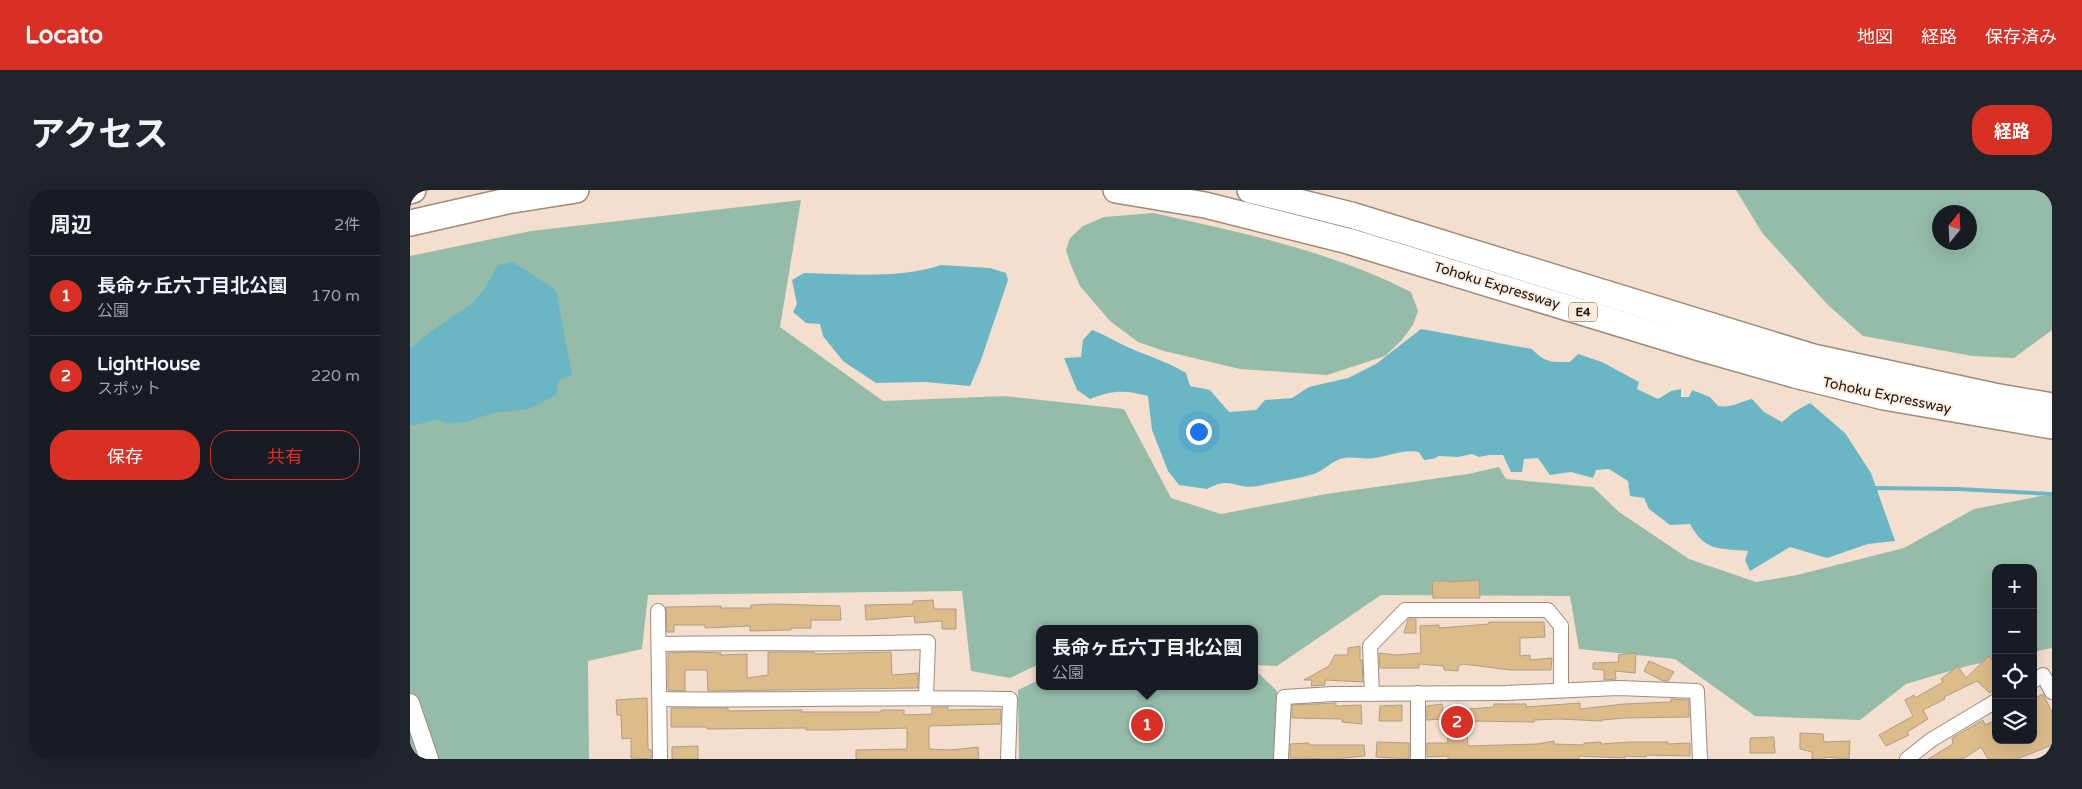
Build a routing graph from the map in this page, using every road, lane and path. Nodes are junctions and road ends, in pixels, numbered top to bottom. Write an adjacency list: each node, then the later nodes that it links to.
1 (576, 190): 4 (highway)
2 (1116, 190): 6 (highway, Tohoku Expressway / E4)
3 (1250, 190): 5 (highway, Tohoku Expressway / E4)
4 (410, 223)
5 (2052, 406)
6 (2052, 426)
7 (658, 611): 8 (street)
8 (659, 644): 14 (street); 15 (street)
9 (2037, 679): 11 (street)
10 (1561, 690): 12 (street); 13 (street); 23 (street)
11 (2052, 692)
12 (1418, 693): 13 (street); 22 (street)
13 (1372, 694): 21 (street)
14 (926, 697): 15 (street); 20 (street)
15 (660, 699): 19 (street)
16 (410, 703): 18 (street)
17 (1992, 703): 24 (street)
18 (429, 759)
19 (660, 759)
20 (1008, 759)
21 (1281, 759)
22 (1418, 759)
23 (1700, 759)
24 (1906, 759)

